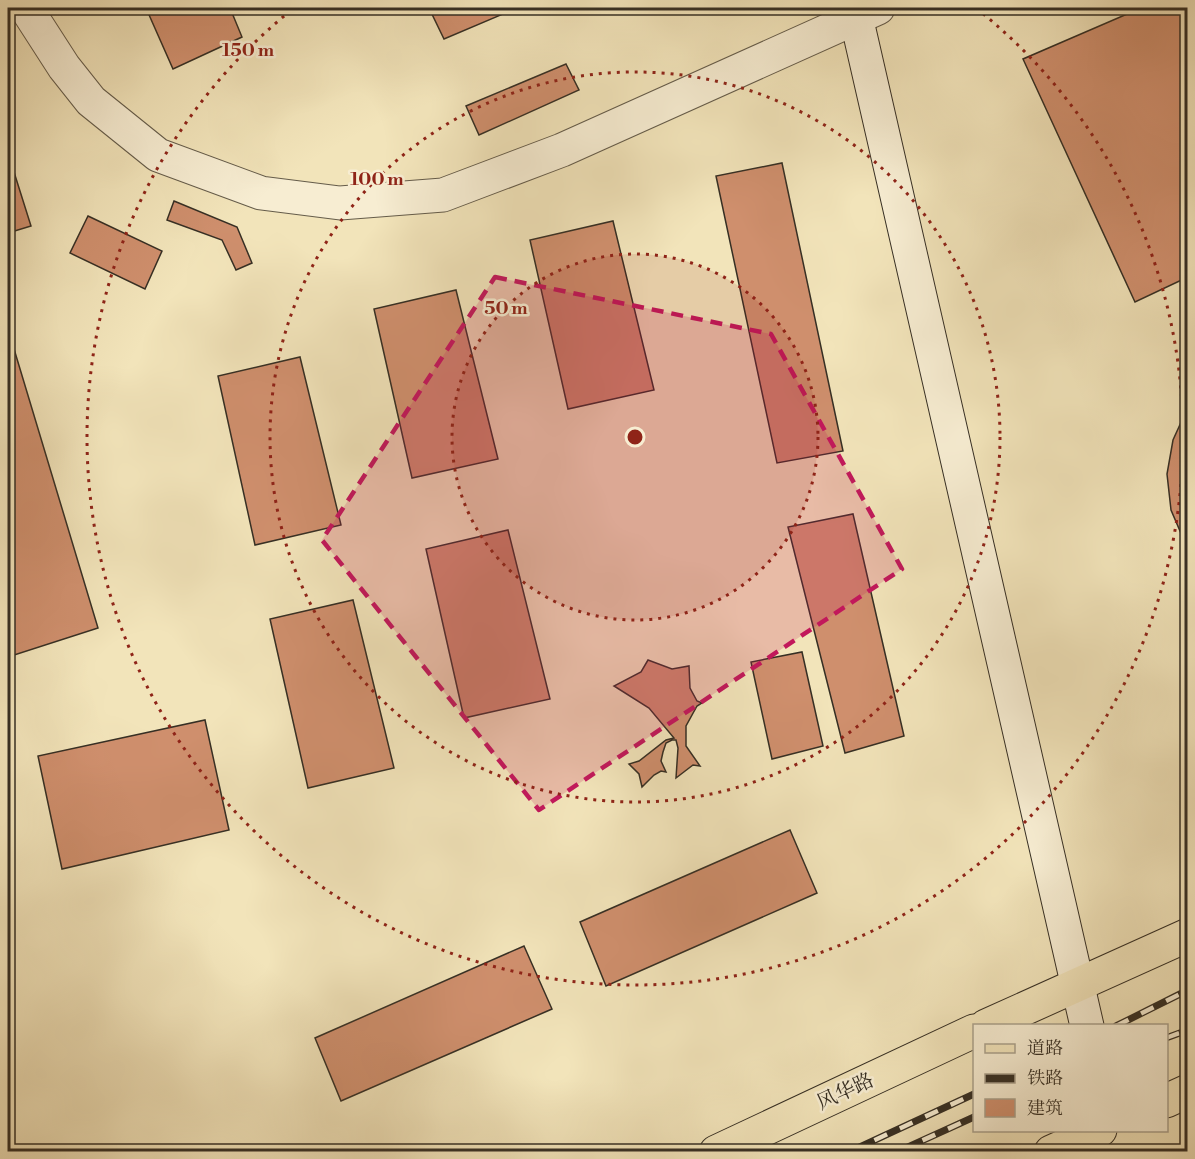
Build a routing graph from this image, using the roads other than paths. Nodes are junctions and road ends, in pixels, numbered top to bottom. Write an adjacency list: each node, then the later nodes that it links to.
1 (26, 8): 2 (main road)
2 (863, 11): 4 (main road)
3 (1188, 935): 4 (main road)
4 (1079, 982): 5 (main road); 6 (main road)
5 (990, 1024)
6 (1087, 1024)
7 (973, 1032): 11 (main road, 风华路)
8 (1188, 1091): 9 (main road)
9 (1168, 1101)
10 (1098, 1132): 12 (main road)
11 (716, 1152)
12 (1051, 1152)

